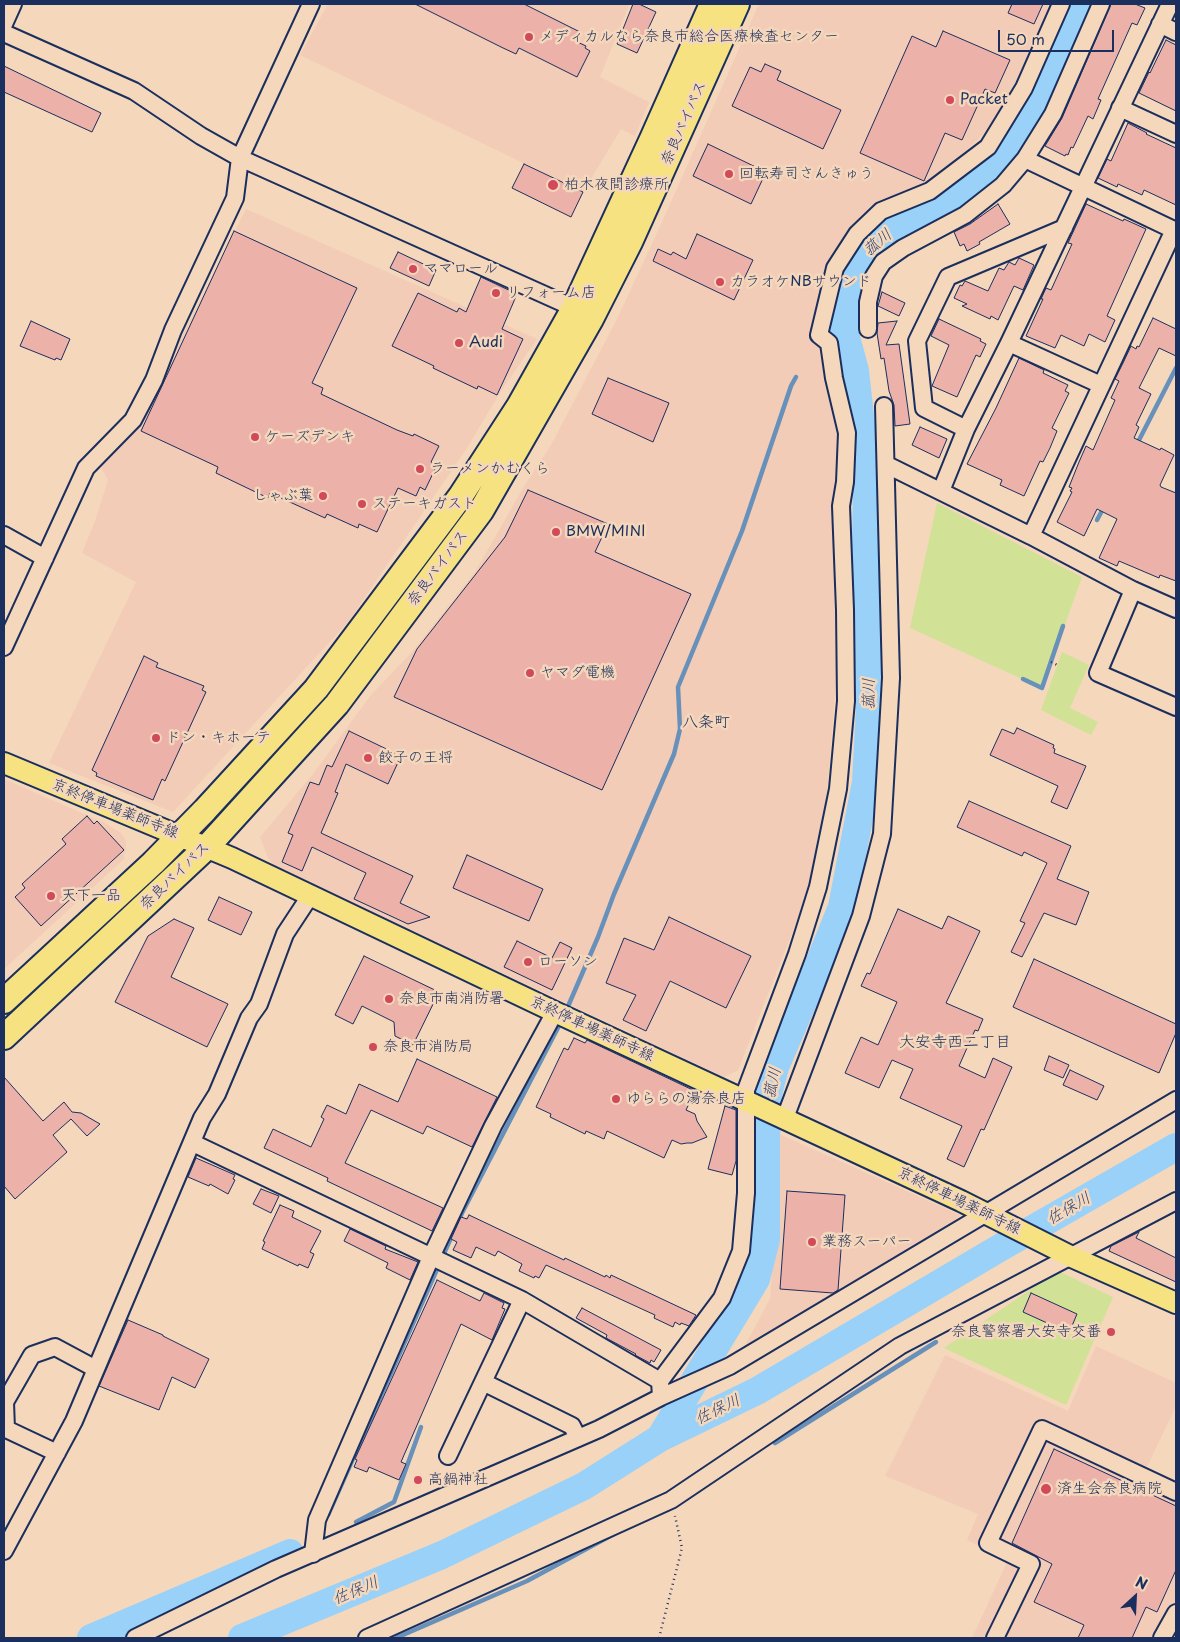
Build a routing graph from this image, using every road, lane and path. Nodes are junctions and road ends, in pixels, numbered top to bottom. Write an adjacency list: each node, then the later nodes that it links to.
1 (13, 4): 8 (street)
2 (311, 4): 14 (street)
3 (712, 4): 19 (highway, 奈良バイパス)
4 (737, 4): 38 (highway, 奈良バイパス)
5 (1061, 4): 44 (street)
6 (1101, 4): 15 (street)
7 (1170, 4): 9 (street)
8 (4, 24)
9 (1160, 24): 10 (street); 12 (street)
10 (1176, 32)
11 (4, 33): 14 (street)
12 (1120, 108): 13 (street); 16 (street)
13 (1176, 134)
14 (240, 158): 19 (street); 29 (street)
15 (1025, 159): 16 (street); 20 (street)
16 (1083, 186): 17 (street); 18 (street)
17 (1064, 228): 21 (street); 24 (street)
18 (1175, 231): 22 (street)
19 (574, 308): 37 (highway, 奈良バイパス)
20 (868, 329)
21 (1009, 344): 22 (street); 24 (street)
22 (1101, 385): 28 (street)
23 (884, 406): 25 (street)
24 (966, 429): 26 (street)
25 (887, 465): 26 (street); 45 (street)
26 (940, 491): 28 (street)
27 (4, 535): 29 (street)
28 (1031, 536): 30 (street)
29 (45, 558): 32 (street)
30 (1133, 590): 31 (street); 35 (street)
31 (1176, 609)
32 (4, 647)
33 (1051, 662): 34 (path)
34 (1057, 665)
35 (1176, 707)
36 (4, 764): 37 (main road, 京終停車場薬師寺線)
37 (180, 835): 38 (main road, 京終停車場薬師寺線); 40 (highway, 奈良バイパス)
38 (207, 847): 39 (main road, 京終停車場薬師寺線); 42 (highway, 奈良バイパス)
39 (310, 896): 41 (main road, 京終停車場薬師寺線); 46 (street)
40 (4, 1001)
41 (555, 1012): 44 (main road, 京終停車場薬師寺線); 50 (street)
42 (4, 1037)
43 (1176, 1100): 48 (street)
44 (751, 1103): 45 (main road, 京終停車場薬師寺線); 55 (street)
45 (783, 1118): 48 (main road, 京終停車場薬師寺線)
46 (193, 1143): 50 (street); 53 (street)
47 (1176, 1201): 49 (street)
48 (991, 1216): 49 (main road, 京終停車場薬師寺線); 55 (street)
49 (1067, 1254): 52 (main road, 京終停車場薬師寺線); 61 (street)
50 (431, 1256): 51 (street); 63 (street)
51 (522, 1300): 54 (street); 55 (street)
52 (1176, 1303)
53 (96, 1369): 56 (street); 58 (street)
54 (483, 1382): 57 (street); 59 (street)
55 (660, 1389): 57 (street)
56 (5, 1429): 58 (street)
57 (578, 1438): 63 (street)
58 (57, 1453): 62 (street)
59 (448, 1456)
60 (1176, 1492): 68 (street)
61 (671, 1500): 66 (street); 67 (path)
62 (4, 1551)
63 (312, 1554): 65 (street)
64 (1176, 1613): 69 (street)
65 (135, 1638)
66 (367, 1638)
67 (659, 1638)
68 (995, 1638)
69 (1162, 1638)

